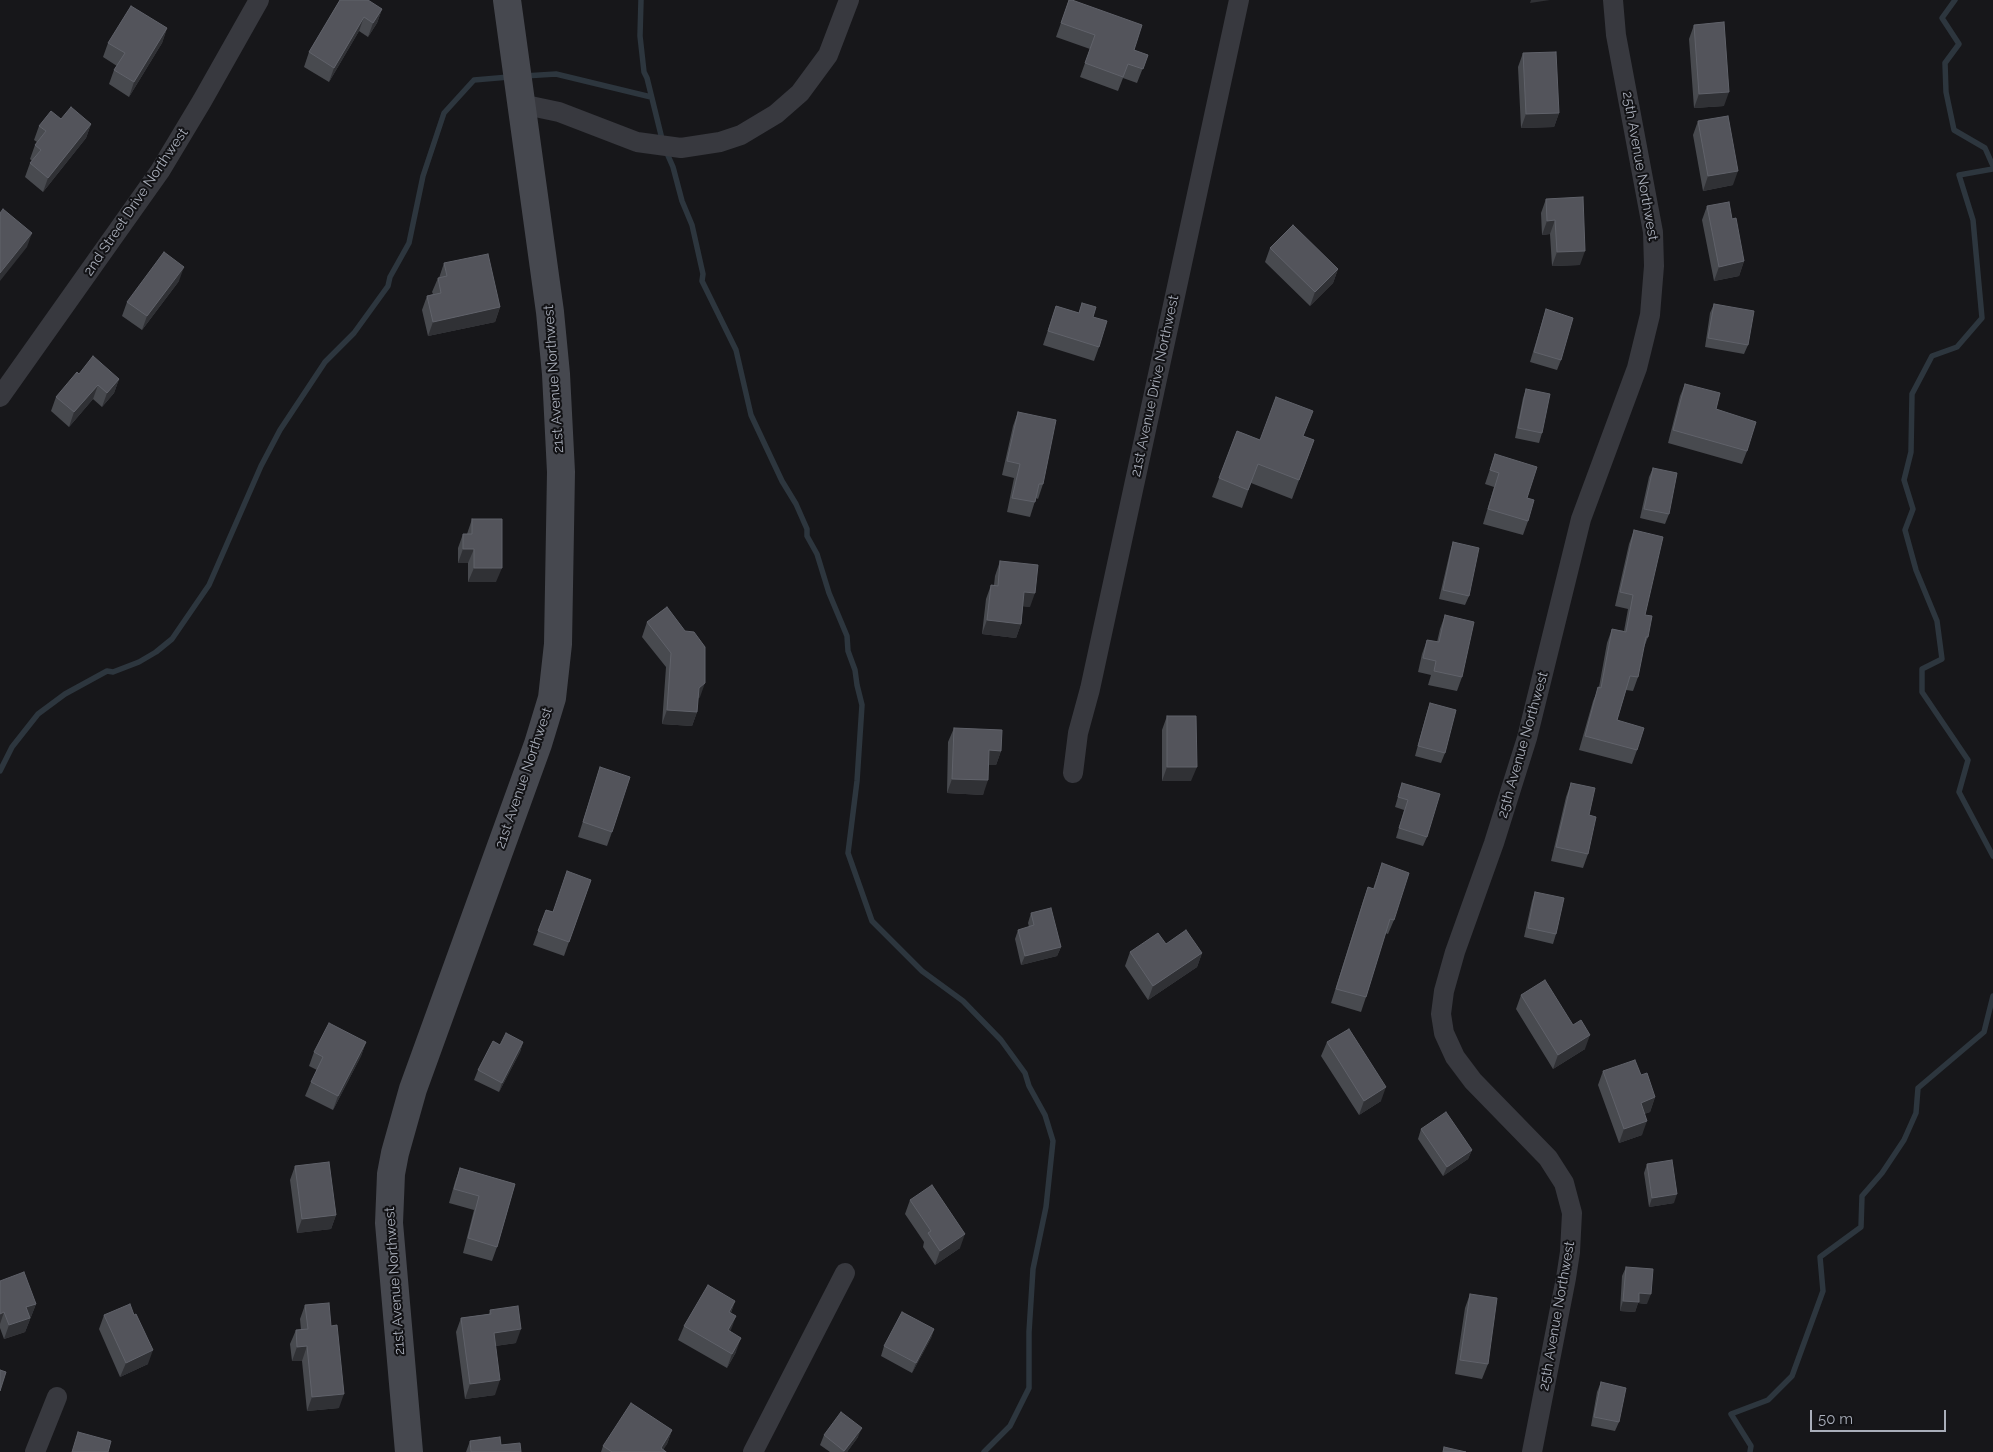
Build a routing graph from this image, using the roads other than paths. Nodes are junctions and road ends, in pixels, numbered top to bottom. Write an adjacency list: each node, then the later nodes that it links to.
1 (259, 0): 7 (street, 2nd Street Drive Northwest)
2 (508, 0): 6 (street, 21st Avenue Northwest)
3 (849, 0): 6 (street)
4 (1239, 0): 8 (street, 21st Avenue Drive Northwest)
5 (1613, 0): 14 (street, 25th Avenue Northwest)
6 (520, 104): 12 (street, 21st Avenue Northwest)
7 (0, 396)
8 (1073, 772)
9 (845, 1273): 13 (street)
10 (56, 1397): 11 (street)
11 (35, 1452)
12 (409, 1452)
13 (753, 1452)
14 (1532, 1452)

